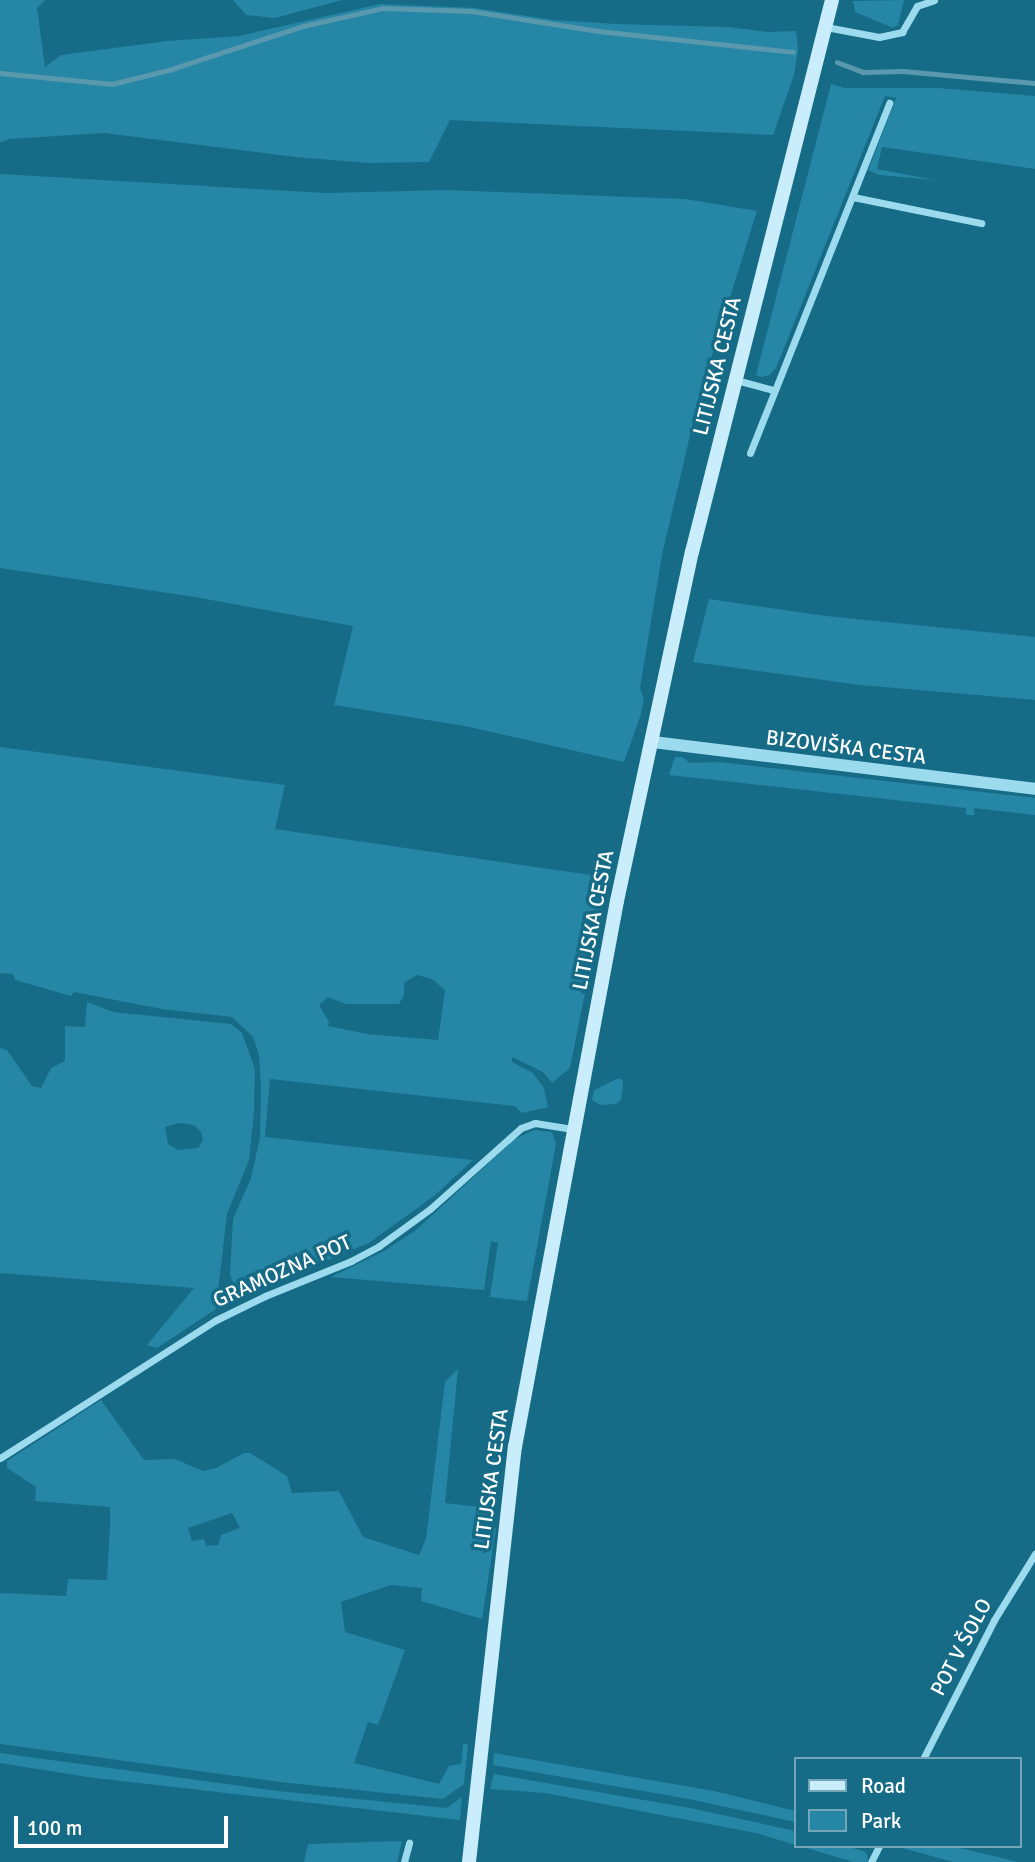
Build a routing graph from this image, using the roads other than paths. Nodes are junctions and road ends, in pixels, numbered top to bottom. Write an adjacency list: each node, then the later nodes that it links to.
1 (832, 0): 3 (main road, LITIJSKA CESTA)
2 (934, 0): 3 (street)
3 (825, 27): 7 (main road, LITIJSKA CESTA)
4 (890, 103): 5 (street)
5 (853, 197): 6 (street); 8 (street)
6 (981, 223)
7 (735, 380): 8 (street); 10 (main road, LITIJSKA CESTA)
8 (774, 390): 9 (street)
9 (750, 453)
10 (653, 741): 11 (street, BIZOVIŠKA CESTA); 12 (main road, LITIJSKA CESTA)
11 (1035, 789)
12 (573, 1129): 13 (street, GRAMOZNA POT); 18 (main road, LITIJSKA CESTA)
13 (0, 1458)
14 (1035, 1554): 15 (street, POT V ŠOLO)
15 (924, 1757)
16 (409, 1843): 17 (street)
17 (404, 1862)
18 (469, 1862)

